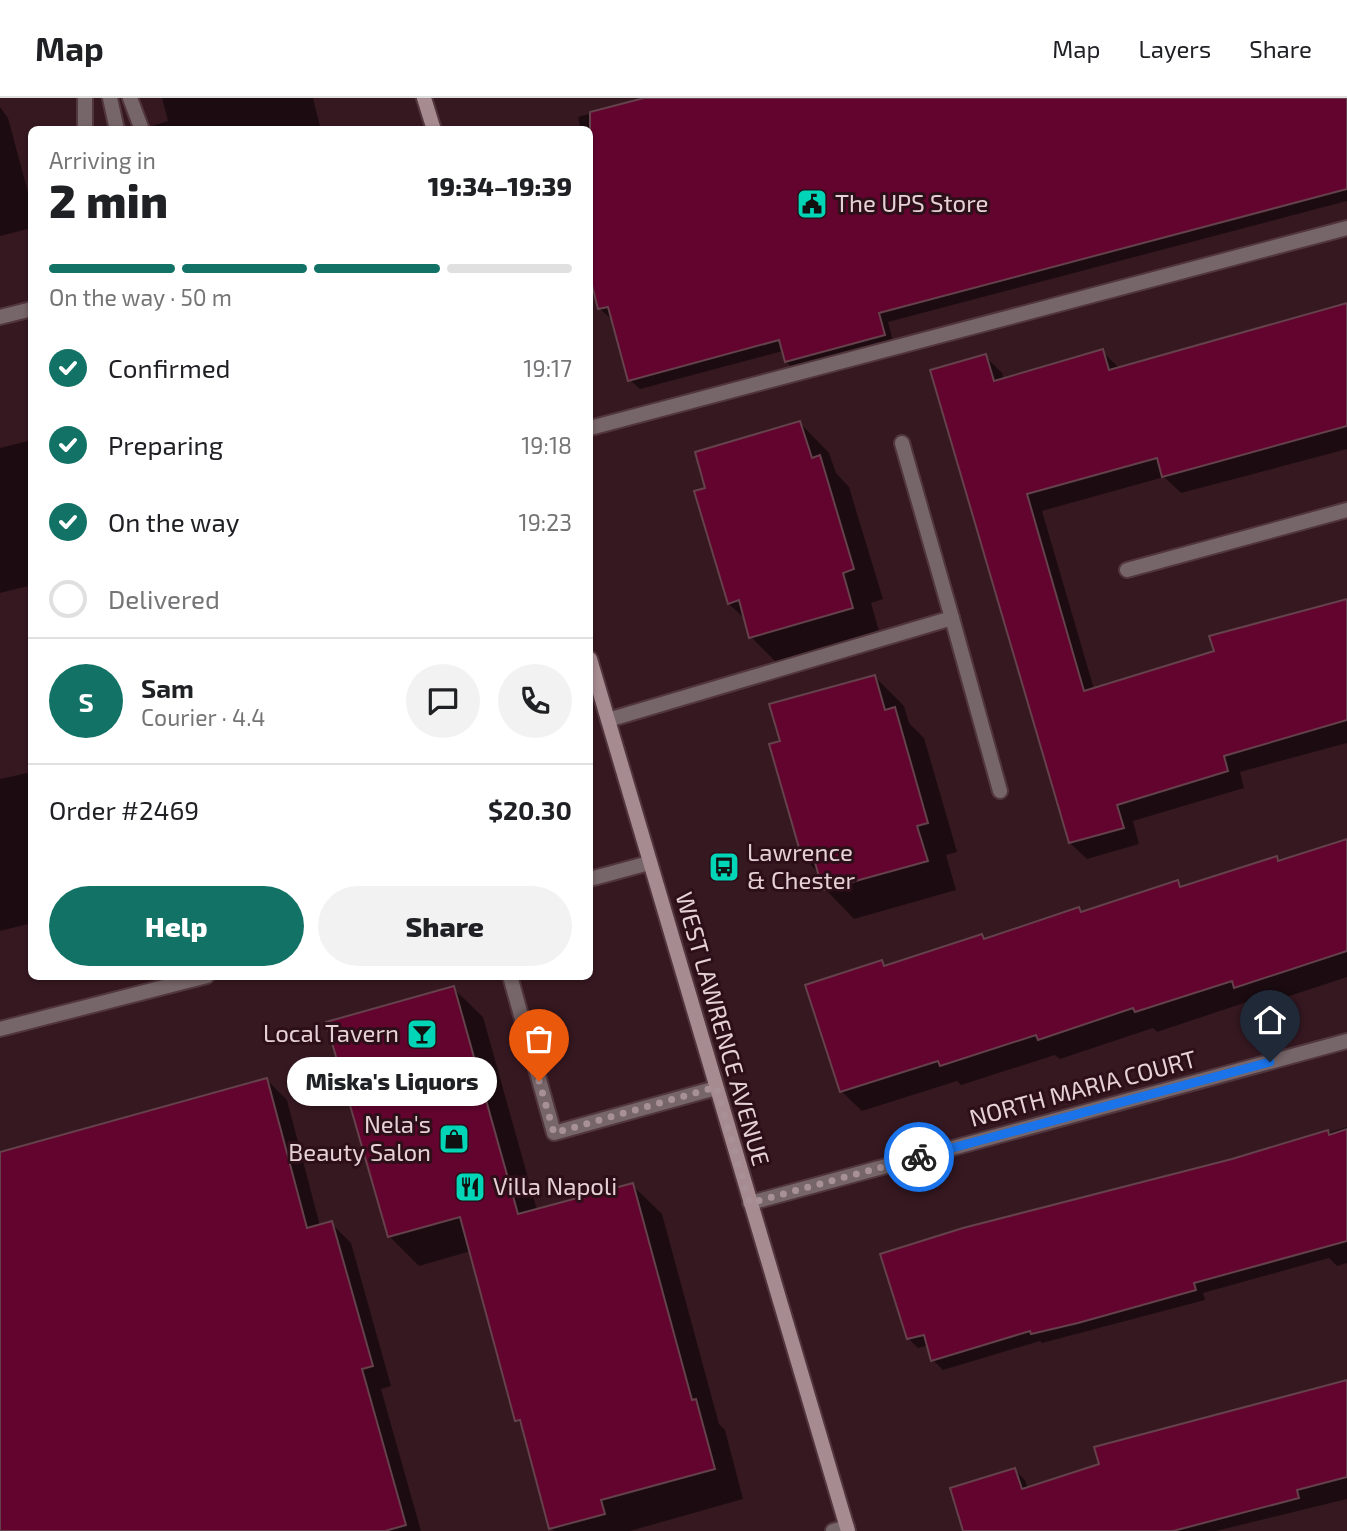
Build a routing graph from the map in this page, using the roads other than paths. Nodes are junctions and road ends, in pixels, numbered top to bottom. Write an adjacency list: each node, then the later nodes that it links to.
1 (85, 98): 5 (street)
2 (110, 98): 6 (street)
3 (131, 98): 7 (street)
4 (424, 98): 8 (main road)
5 (85, 126)
6 (116, 126)
7 (141, 126)
8 (433, 126)
9 (1347, 228): 12 (street)
10 (28, 310): 11 (street)
11 (0, 317)
12 (593, 427)
13 (902, 443): 16 (street)
14 (1347, 510): 15 (street)
15 (1127, 570)
16 (952, 618): 18 (street); 19 (street)
17 (593, 669): 18 (main road, WEST LAWRENCE AVENUE)
18 (608, 720): 20 (main road, WEST LAWRENCE AVENUE)
19 (1000, 792)
20 (649, 863): 21 (street); 26 (main road, WEST LAWRENCE AVENUE)
21 (593, 878)
22 (192, 980): 24 (street)
23 (511, 980): 26 (street)
24 (0, 1030)
25 (1347, 1041): 27 (street, NORTH MARIA COURT)
26 (716, 1087): 27 (main road, WEST LAWRENCE AVENUE)
27 (750, 1203): 28 (main road, WEST LAWRENCE AVENUE)
28 (842, 1530)

